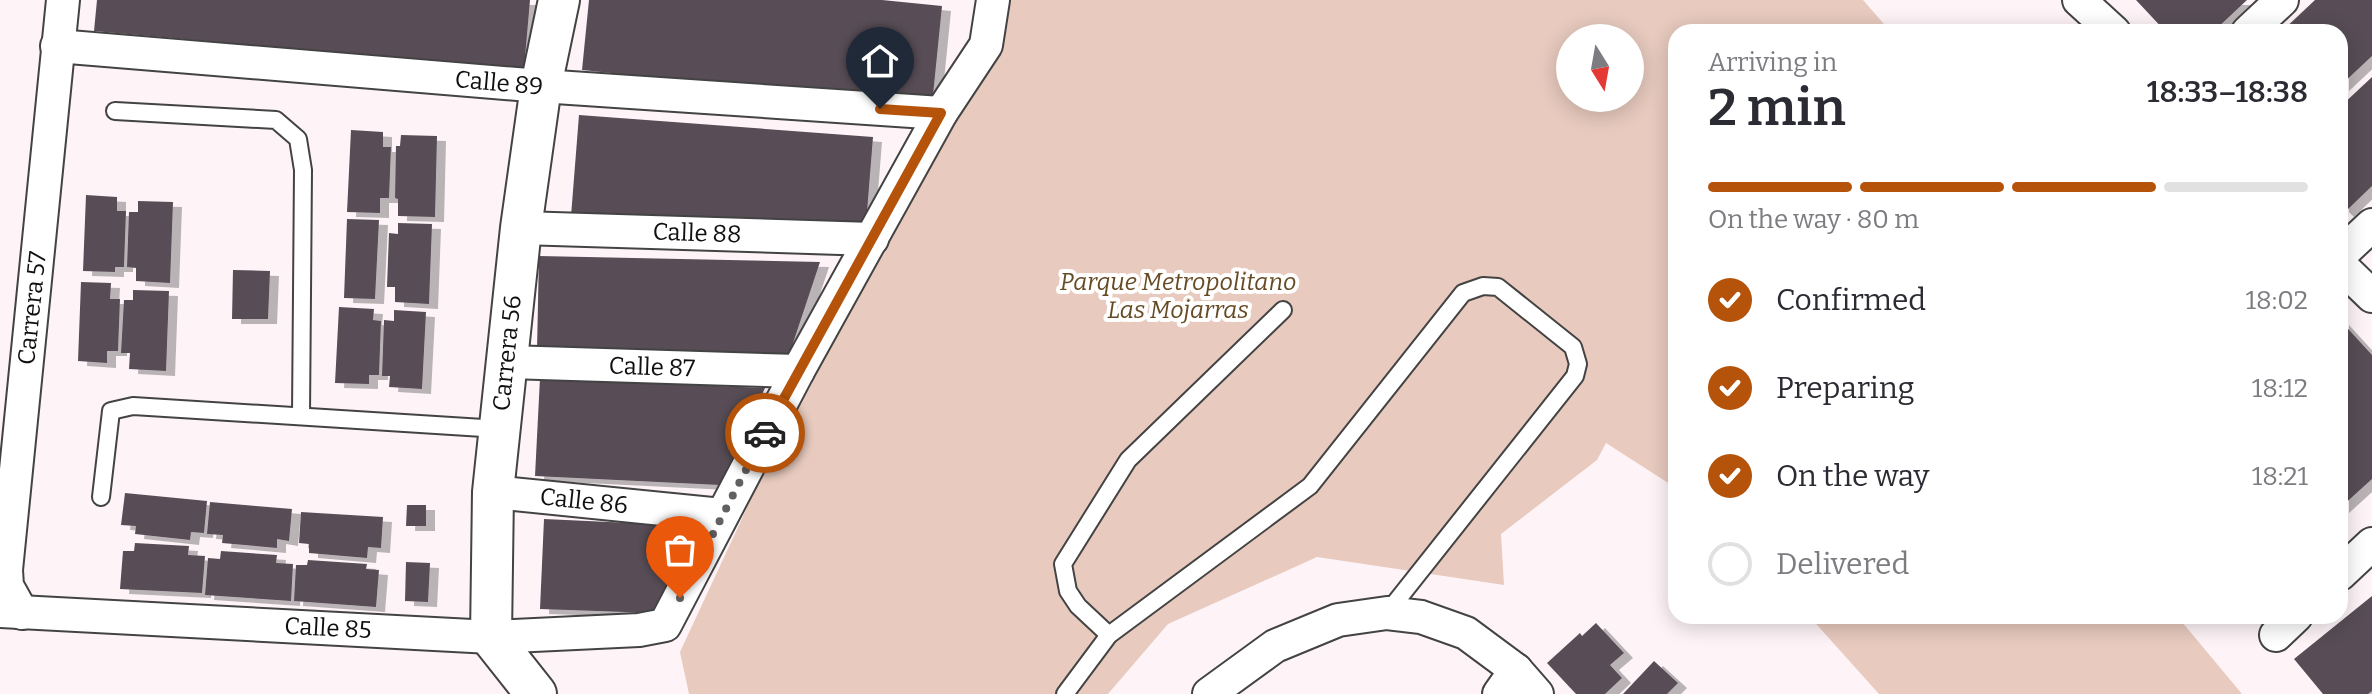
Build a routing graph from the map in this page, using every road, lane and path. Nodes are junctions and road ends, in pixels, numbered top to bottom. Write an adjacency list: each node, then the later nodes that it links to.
1 (63, 0): 8 (street, Carrera 57)
2 (559, 0): 9 (street, Carrera 56)
3 (993, 0): 11 (street)
4 (2079, 0): 6 (street)
5 (2282, 0): 7 (street)
6 (2105, 24)
7 (2256, 24)
8 (57, 46): 9 (street, Calle 89); 28 (street, Carrera 57)
9 (541, 86): 11 (street, Calle 89); 13 (street, Carrera 56)
10 (115, 111): 21 (lane)
11 (941, 113): 14 (street)
12 (2372, 225): 15 (street)
13 (521, 228): 14 (street, Calle 88); 19 (street, Carrera 56)
14 (872, 239): 20 (street)
15 (2348, 248)
16 (2348, 273): 17 (street)
17 (2372, 296)
18 (1283, 310): 30 (lane)
19 (506, 362): 20 (street, Calle 87); 22 (street, Carrera 56)
20 (798, 371): 25 (street)
21 (301, 416): 22 (lane); 24 (lane)
22 (499, 429): 23 (street, Carrera 56)
23 (493, 492): 25 (street, Calle 86); 31 (street, Carrera 56)
24 (101, 497)
25 (722, 515): 31 (street, Calle 85)
26 (2372, 544): 27 (street)
27 (2348, 566)
28 (11, 612): 31 (street, Calle 85)
29 (1387, 613): 30 (lane); 32 (street); 35 (street)
30 (1109, 635): 34 (lane)
31 (491, 637): 33 (street)
32 (1508, 682): 36 (street)
33 (536, 694)
34 (1065, 694)
35 (1209, 694)
36 (1537, 694)

